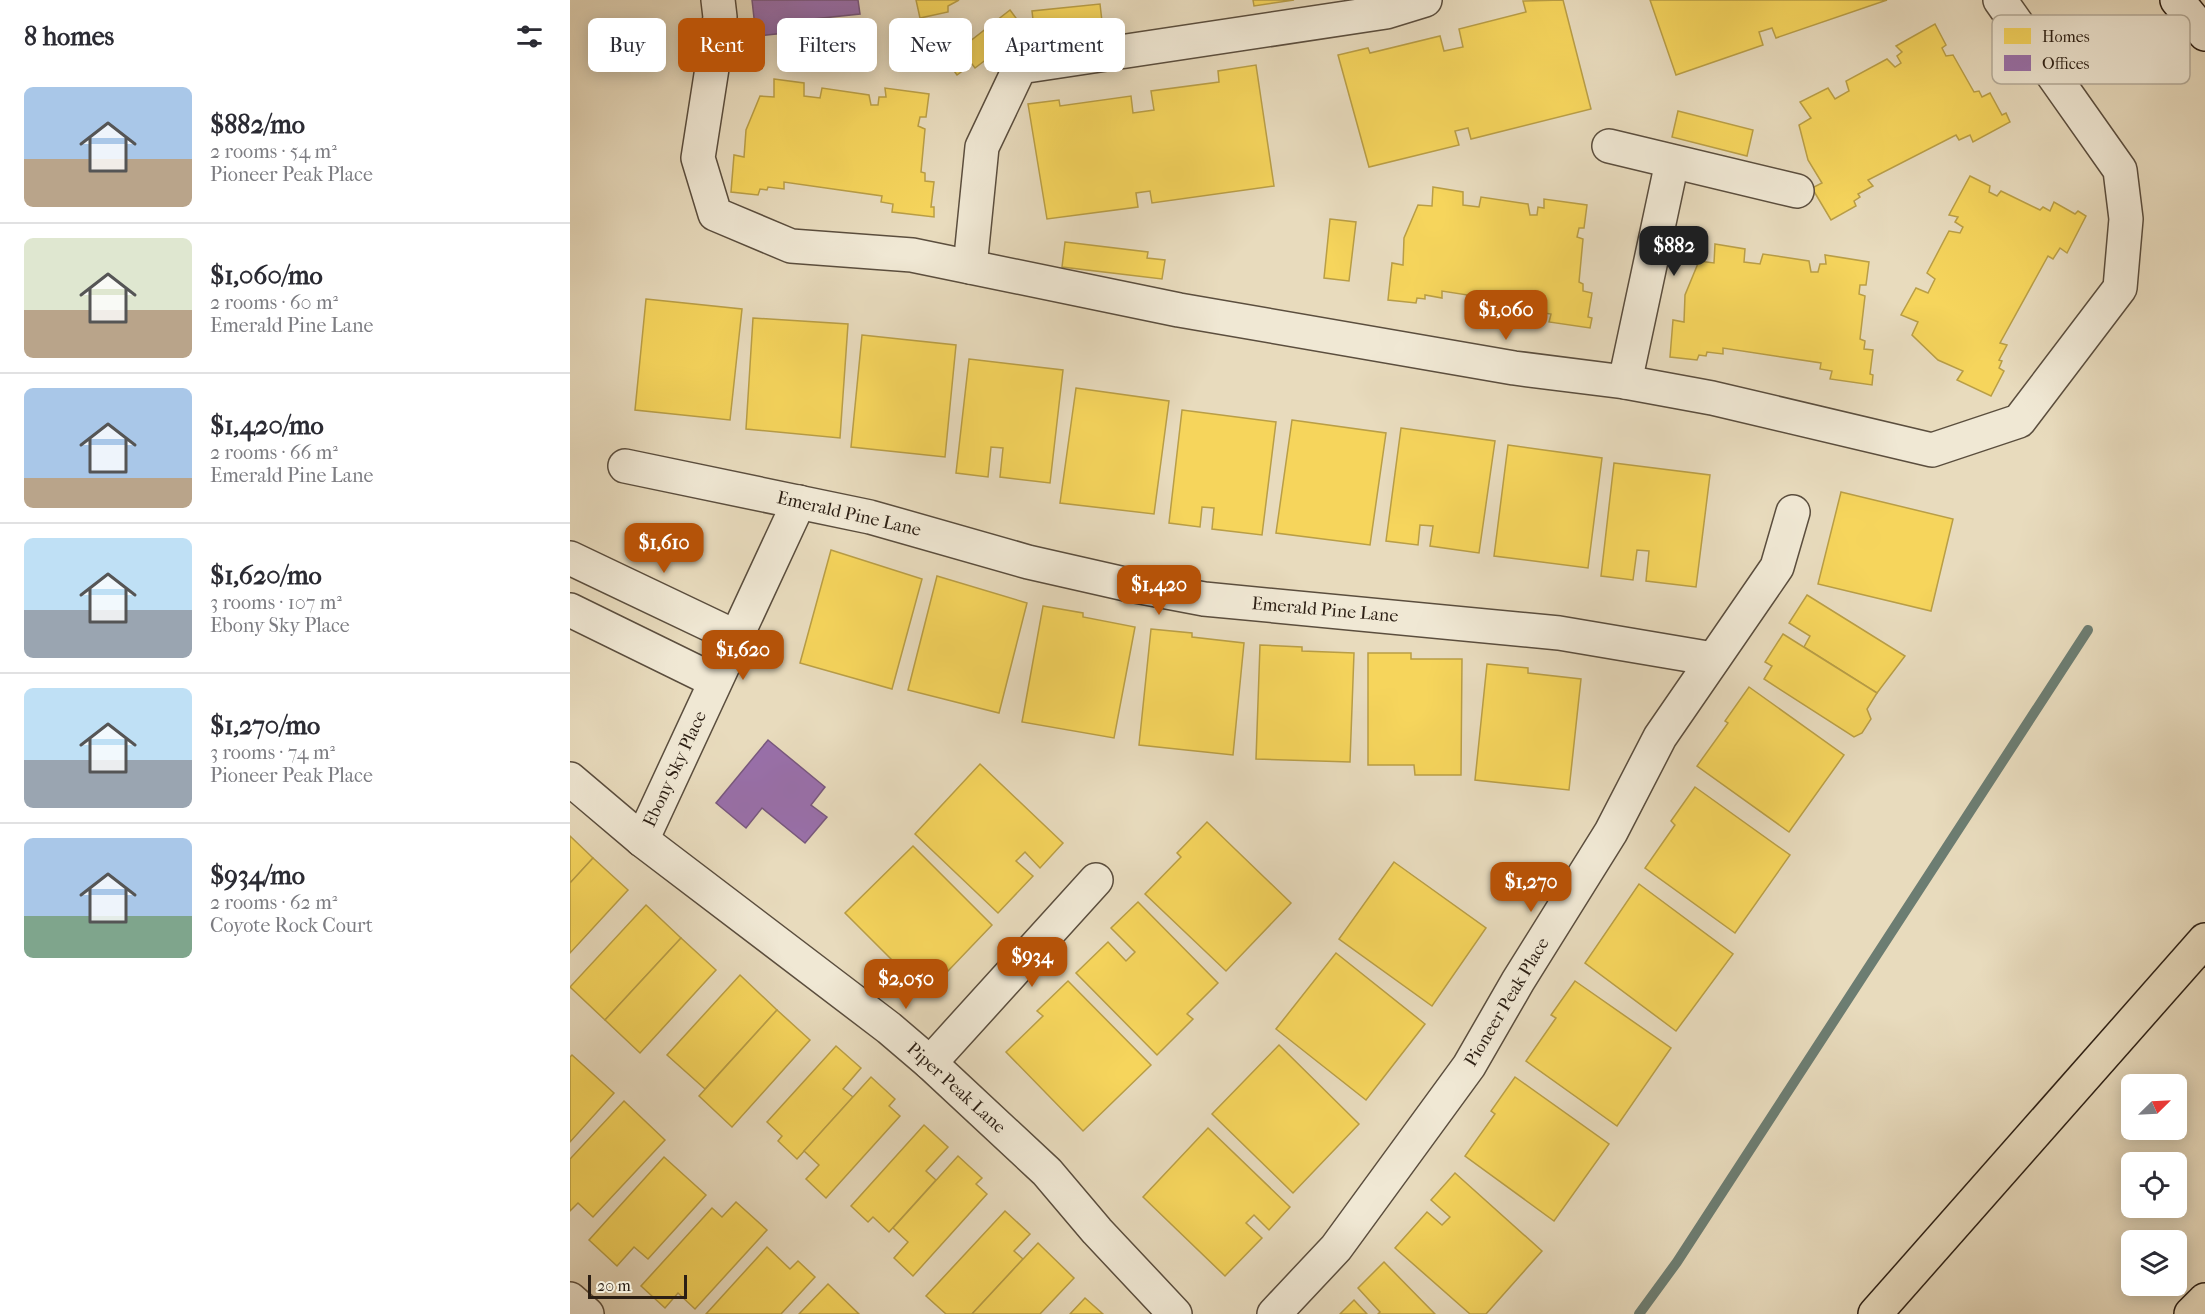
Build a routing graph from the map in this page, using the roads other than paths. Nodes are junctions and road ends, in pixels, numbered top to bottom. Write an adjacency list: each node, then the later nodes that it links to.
1 (718, 0): 13 (street)
2 (1425, 0): 13 (street)
3 (2000, 0): 5 (street)
4 (2177, 0): 6 (street)
5 (2011, 15)
6 (2189, 15)
7 (2190, 16): 8 (street)
8 (2205, 34)
9 (2059, 84): 14 (street)
10 (1609, 146): 11 (street)
11 (1672, 162): 12 (street); 14 (street)
12 (1797, 190)
13 (970, 267): 14 (street)
14 (1625, 382)
15 (625, 466): 16 (street, Emerald Pine Lane)
16 (799, 502): 20 (street, Ebony Sky Place); 21 (street, Emerald Pine Lane)
17 (1792, 512): 21 (street, Pioneer Peak Place)
18 (570, 558): 20 (street)
19 (570, 610): 22 (street)
20 (736, 636): 22 (street, Ebony Sky Place)
21 (1713, 659): 32 (street, Pioneer Peak Place)
22 (715, 681): 24 (street, Ebony Sky Place)
23 (570, 779): 24 (street, Piper Peak Lane)
24 (642, 840): 27 (street, Piper Peak Lane)
25 (1096, 880): 27 (street)
26 (2205, 940): 33 (highway)
27 (930, 1063): 31 (street, Piper Peak Lane)
28 (570, 1299): 30 (street)
29 (2205, 1300): 34 (highway)
30 (587, 1314)
31 (1175, 1314)
32 (1274, 1314)
33 (1875, 1314)
34 (2191, 1314)

